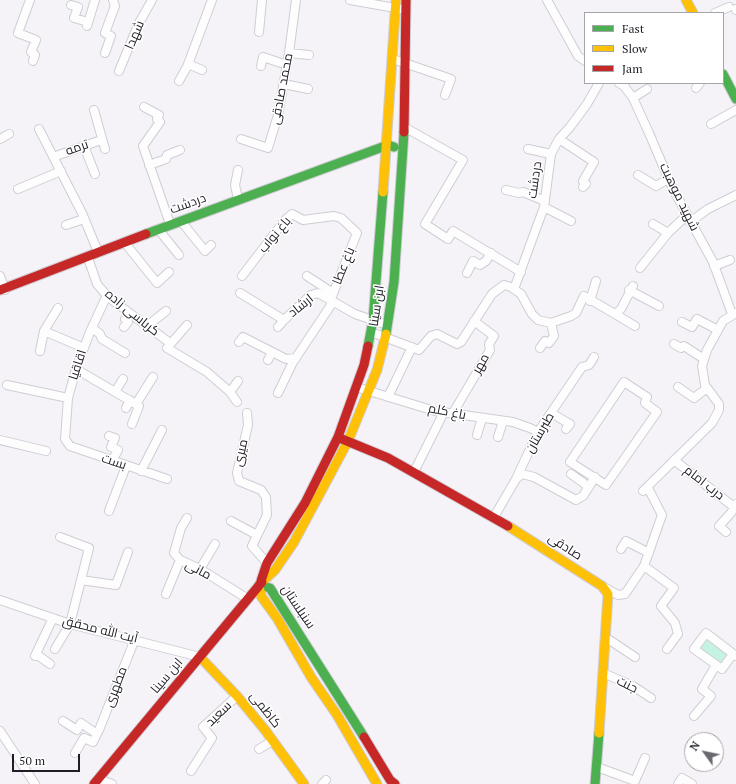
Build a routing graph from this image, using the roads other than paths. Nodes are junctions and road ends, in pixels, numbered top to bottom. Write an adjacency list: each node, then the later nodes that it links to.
1 (30, 0): 24 (street)
2 (95, 0): 13 (street)
3 (112, 0): 19 (street)
4 (152, 0): 30 (street, شهدا)
5 (212, 0): 26 (street)
6 (262, 0): 18 (street)
7 (296, 0): 20 (street, محمد صادقی)
8 (350, 0): 12 (street)
9 (406, 0): 15 (street, ابن سینا)
10 (547, 0): 23 (street)
11 (686, 0): 16 (street)
12 (396, 4): 15 (street); 22 (street, ابن سینا)
13 (71, 5)
14 (733, 8): 17 (street)
15 (406, 11): 25 (street, ابن سینا)
16 (692, 12)
17 (719, 12)
18 (259, 32)
19 (104, 53)
20 (289, 53): 21 (street); 27 (street, محمد صادقی)
21 (309, 56)
22 (393, 59): 25 (street); 52 (street, ابن سینا)
23 (584, 60)
24 (33, 61)
25 (406, 62): 38 (street); 45 (street, ابن سینا)
26 (188, 64): 29 (street); 32 (street)
27 (287, 65): 28 (street); 33 (street, محمد صادقی)
28 (261, 66)
29 (202, 70)
30 (119, 71)
31 (724, 76): 40 (street)
32 (179, 81)
33 (284, 84): 36 (street); 49 (street, محمد صادقی)
34 (597, 84): 50 (street, دردشت)
35 (621, 84): 39 (street, شهید موهبت)
36 (308, 89)
37 (647, 89): 39 (street)
38 (446, 95)
39 (632, 98): 65 (street, شهید موهبت)
40 (736, 99)
41 (144, 107): 60 (street)
42 (94, 110): 51 (street)
43 (736, 110): 44 (street)
44 (711, 124)
45 (404, 127): 57 (street, ابن سینا); 87 (street)
46 (39, 129): 59 (street)
47 (9, 134): 48 (street)
48 (0, 139)
49 (241, 139)
50 (559, 139): 58 (street, دردشت); 66 (street)
51 (101, 140): 53 (street, ترمه); 54 (street)
52 (388, 145): 57 (street); 71 (street, دردشت); 113 (street, ابن سینا)
53 (84, 146): 59 (street, ترمه); 63 (street)
54 (105, 149)
55 (528, 149): 58 (street)
56 (180, 150): 60 (street)
57 (403, 151): 118 (street, ابن سینا)
58 (552, 154): 73 (street, دردشت)
59 (53, 157): 62 (street)
60 (149, 165): 78 (street)
61 (238, 170): 71 (street)
62 (60, 172): 67 (street); 75 (street)
63 (95, 174)
64 (638, 175): 65 (street)
65 (668, 178): 74 (street, شهید موهبت)
66 (583, 188)
67 (18, 189)
68 (506, 190): 69 (street)
69 (523, 192): 72 (street); 73 (street)
70 (736, 195): 74 (street)
71 (238, 199): 76 (street, دردشت)
72 (521, 200)
73 (544, 204): 77 (street); 94 (street, دردشت)
74 (688, 218): 83 (street); 91 (street, شهید موهبت)
75 (84, 219): 80 (street); 86 (street)
76 (181, 221): 78 (street, دردشت); 85 (street)
77 (571, 221)
78 (170, 224): 81 (street, دردشت)
79 (654, 224): 83 (street)
80 (66, 225)
81 (158, 229): 84 (street, دردشت); 88 (street)
82 (357, 233): 97 (street, باغ نواب); 104 (street, باغ عطا)
83 (668, 233): 92 (street)
84 (125, 243): 86 (street, دردشت); 93 (street)
85 (211, 245)
86 (98, 252): 89 (street, دردشت)
87 (491, 253): 94 (street); 95 (street)
88 (179, 255)
89 (88, 258): 101 (street, دردشت); 103 (street, کرباسی زاده)
90 (730, 260): 91 (street)
91 (714, 266): 111 (street, شهید موهبت)
92 (640, 268)
93 (169, 272)
94 (521, 272): 100 (street, دردشت)
95 (467, 273)
96 (0, 276): 101 (street)
97 (242, 276)
98 (307, 276): 104 (street)
99 (596, 281): 105 (street)
100 (513, 288): 114 (street); 116 (street)
101 (2, 290)
102 (240, 293): 112 (street, ارشاد)
103 (107, 295): 109 (street, کرباسی زاده); 123 (street, اقاقیا)
104 (332, 296): 112 (street, ارشاد); 113 (street, ارشاد); 138 (street, باغ عطا)
105 (590, 300): 110 (street); 116 (street)
106 (659, 306): 110 (street)
107 (58, 308): 125 (street)
108 (166, 311): 119 (street)
109 (129, 313): 119 (street, کرباسی زاده); 121 (street)
110 (615, 314): 120 (street)
111 (734, 314): 124 (street)
112 (284, 320): 122 (street)
113 (373, 320): 118 (street, ارشاد); 126 (street, ابن سینا)
114 (474, 321): 132 (street); 158 (street, مهر)
115 (682, 322): 124 (street)
116 (551, 323): 133 (street)
117 (187, 325): 129 (street)
118 (387, 325): 127 (street, ابن سینا)
119 (147, 326): 129 (street, کرباسی زاده)
120 (635, 326)
121 (124, 327)
122 (278, 327)
123 (92, 328): 131 (street, اقاقیا); 136 (street)
124 (718, 330): 139 (street)
125 (44, 331): 131 (street); 134 (street)
126 (370, 332): 127 (street); 146 (street, ابن سینا)
127 (385, 337): 132 (street); 149 (street, ابن سینا)
128 (239, 342): 135 (street)
129 (170, 343): 151 (street, کرباسی زاده)
130 (674, 344): 139 (street)
131 (84, 348): 141 (street, اقاقیا)
132 (412, 348): 153 (street)
133 (540, 348)
134 (40, 351)
135 (272, 352): 138 (street); 140 (street)
136 (125, 353)
137 (594, 357): 159 (street, طبرستان)
138 (296, 358): 152 (street, باغ عطا)
139 (704, 359): 148 (street)
140 (268, 360)
141 (76, 370): 150 (street); 154 (street, اقاقیا)
142 (153, 377): 156 (street)
143 (123, 379): 150 (street)
144 (238, 381): 151 (street)
145 (7, 385): 154 (street)
146 (356, 387): 149 (street, باغ کلم); 169 (street, ابن سینا)
147 (678, 387): 148 (street)
148 (707, 388): 175 (street)
149 (368, 391): 153 (street, باغ کلم); 173 (street, ابن سینا)
150 (115, 392): 156 (street)
151 (230, 392): 155 (street)
152 (278, 393)
153 (388, 397): 157 (street, باغ کلم)
154 (68, 398): 171 (street, اقاقیا)
155 (237, 402)
156 (130, 404): 163 (street)
157 (444, 412): 158 (street, باغ کلم); 179 (street)
158 (453, 413): 161 (street, باغ کلم)
159 (551, 413): 164 (street); 166 (street, طبرستان)
160 (247, 414): 191 (street, میری)
161 (482, 418): 162 (street, باغ کلم); 167 (street)
162 (503, 421): 166 (street, باغ کلم); 170 (street)
163 (132, 424)
164 (566, 429)
165 (162, 430): 178 (street)
166 (538, 432): 183 (street, طبرستان)
167 (477, 435)
168 (109, 436): 176 (street)
169 (338, 437): 173 (street, صادقی); 198 (street, ابن سینا)
170 (498, 437)
171 (65, 439): 176 (street, بست)
172 (0, 440): 174 (street)
173 (348, 441): 179 (street, صادقی); 202 (street, ابن سینا)
174 (46, 452)
175 (674, 460): 185 (street, درب امام); 196 (street)
176 (112, 461): 177 (street, بست)
177 (126, 466): 178 (street, بست); 186 (street)
178 (141, 471): 182 (street, بست)
179 (414, 472): 187 (street, صادقی)
180 (571, 474): 184 (street)
181 (595, 477): 181 (street); 184 (street)
182 (167, 479)
183 (516, 479): 184 (street); 187 (street, طبرستان)
184 (589, 487)
185 (734, 510): 190 (street)
186 (109, 511)
187 (494, 517): 203 (street, صادقی)
188 (187, 518): 197 (street)
189 (231, 521): 191 (street)
190 (726, 532)
191 (257, 535): 198 (street, میری)
192 (60, 537): 201 (street)
193 (215, 544): 200 (street)
194 (621, 549): 196 (street)
195 (128, 552): 201 (street)
196 (649, 553): 199 (street)
197 (180, 560): 200 (street, مانی); 204 (street, مانی)
198 (267, 563): 202 (street, ابن سینا)
199 (644, 566): 203 (street); 212 (street)
200 (200, 569): 205 (street, مانی)
201 (81, 580): 208 (street)
202 (259, 585): 205 (street, ابن سینا); 219 (street, سنبلستان); 222 (street, سنبلستان)
203 (602, 586): 209 (street)
204 (166, 594)
205 (248, 599): 214 (street, ابن سینا)
206 (0, 600): 207 (street, آیت الله محقق)
207 (53, 618): 208 (street, آیت الله محقق); 216 (street)
208 (70, 624): 210 (street, آیت الله محقق); 211 (street)
209 (605, 637): 215 (street); 218 (street)
210 (135, 639): 214 (street, آیت الله محقق); 226 (street, مطهری)
211 (55, 649)
212 (667, 650)
213 (735, 655): 217 (street); 217 (street)
214 (200, 657): 220 (street, کاظمی); 233 (street, ابن سینا)
215 (635, 657)
216 (50, 664)
217 (716, 665): 223 (street)
218 (603, 673): 221 (street, جنت); 231 (street)
219 (337, 692): 222 (street); 238 (street, سنبلستان)
220 (237, 696): 227 (street, کاظمی); 232 (street, سعید)
221 (651, 698)
222 (326, 700): 237 (street, سنبلستان)
223 (694, 716)
224 (64, 721): 226 (street)
225 (0, 731): 235 (street)
226 (97, 734): 229 (street)
227 (272, 741): 228 (street); 234 (street, کاظمی)
228 (259, 749)
229 (75, 753)
230 (645, 758): 231 (street)
231 (597, 767): 239 (street)
232 (191, 771)
233 (96, 781): 236 (street)
234 (299, 782)
235 (35, 784)
236 (112, 784)
237 (377, 784)
238 (395, 784)
239 (595, 784)
240 (678, 784): 241 (street)
241 (692, 784)

